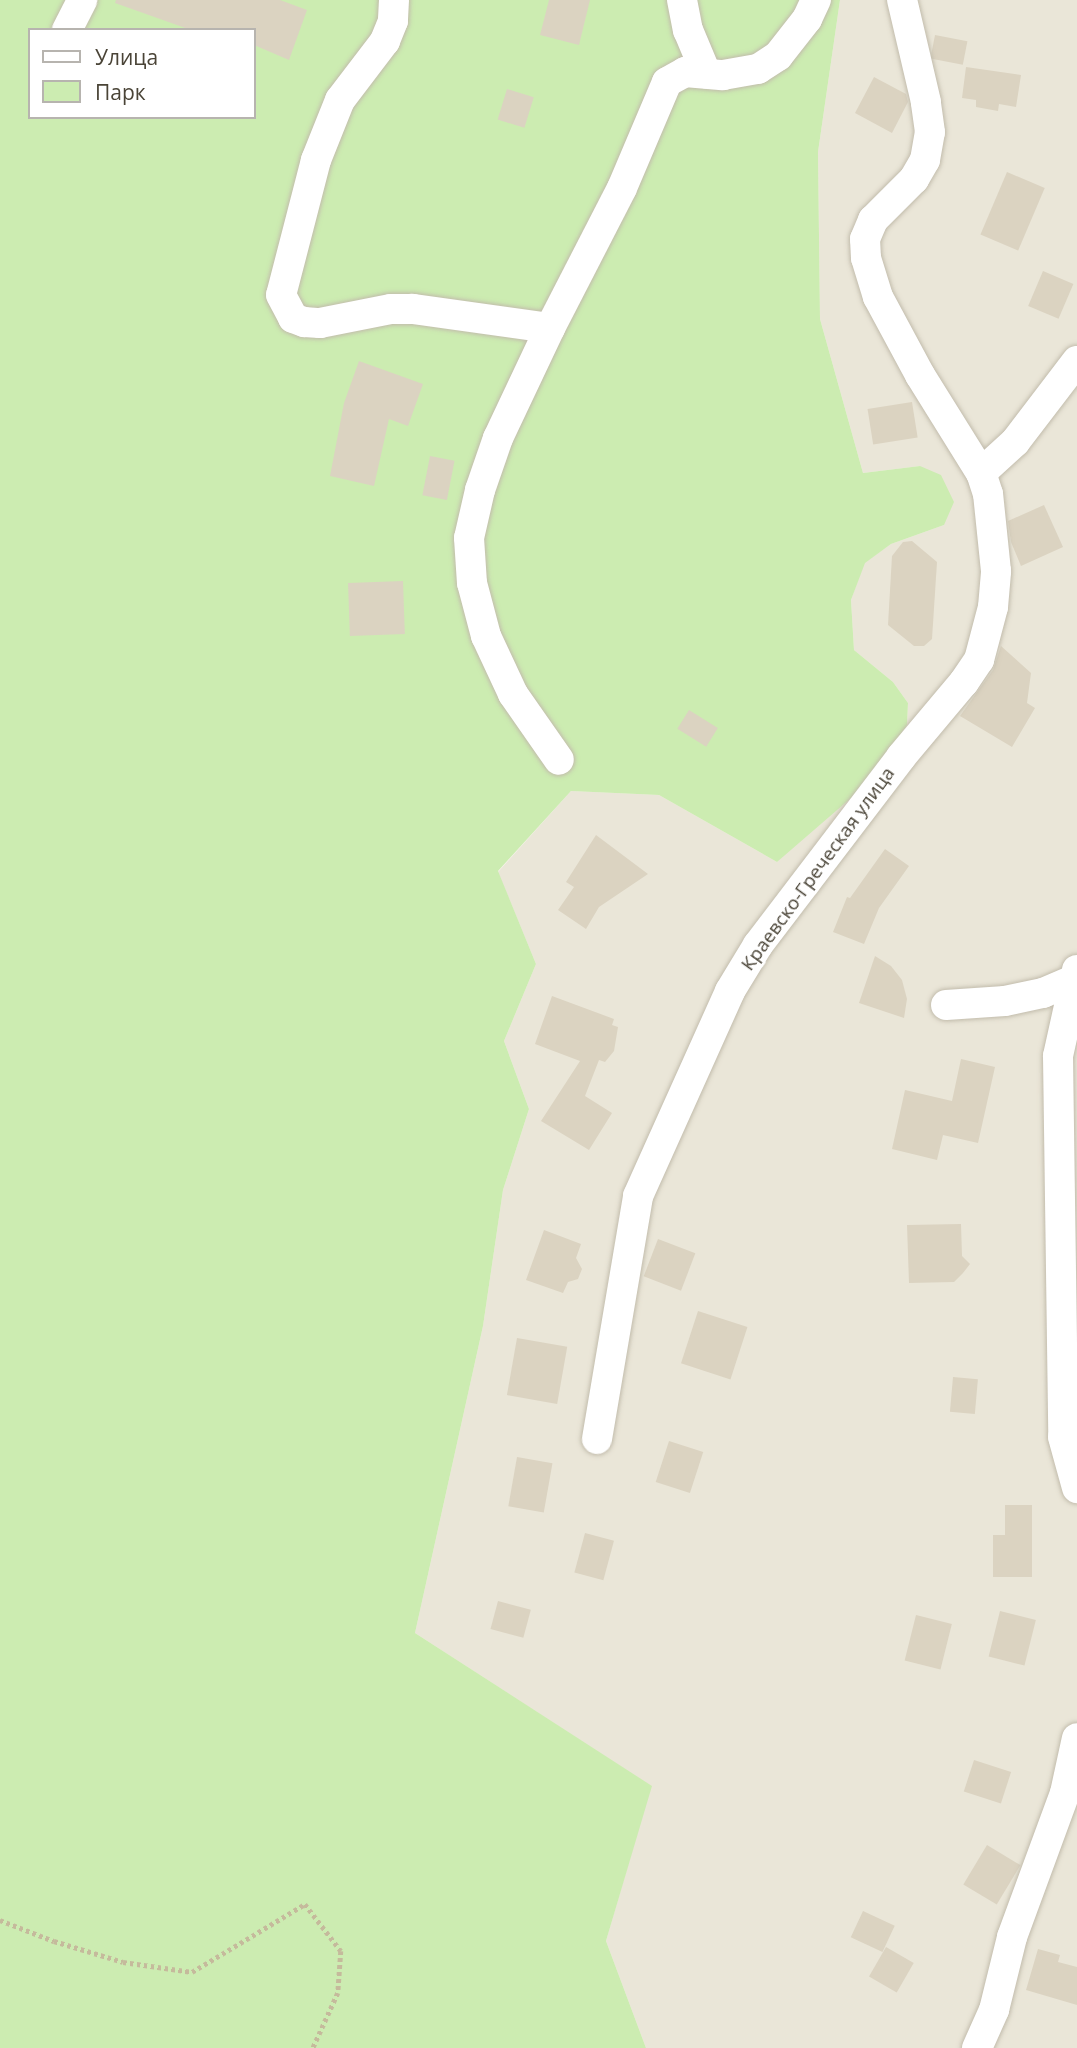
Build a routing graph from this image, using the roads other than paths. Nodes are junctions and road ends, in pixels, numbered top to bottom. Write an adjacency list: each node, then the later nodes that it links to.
1 (82, 0): 6 (street)
2 (682, 0): 7 (street)
3 (816, 0): 7 (street)
4 (902, 0): 10 (street, Краевско-Греческая улица)
5 (389, 7): 8 (street)
6 (68, 28)
7 (706, 73): 8 (street)
8 (550, 328): 11 (street)
9 (1077, 360): 10 (street)
10 (981, 473): 15 (street, Краевско-Греческая улица)
11 (559, 760)
12 (1075, 975): 13 (street); 14 (street)
13 (946, 1005)
14 (1069, 1224): 16 (street)
15 (597, 1439)
16 (1077, 1488)
17 (1077, 1738): 18 (street)
18 (977, 2048)

